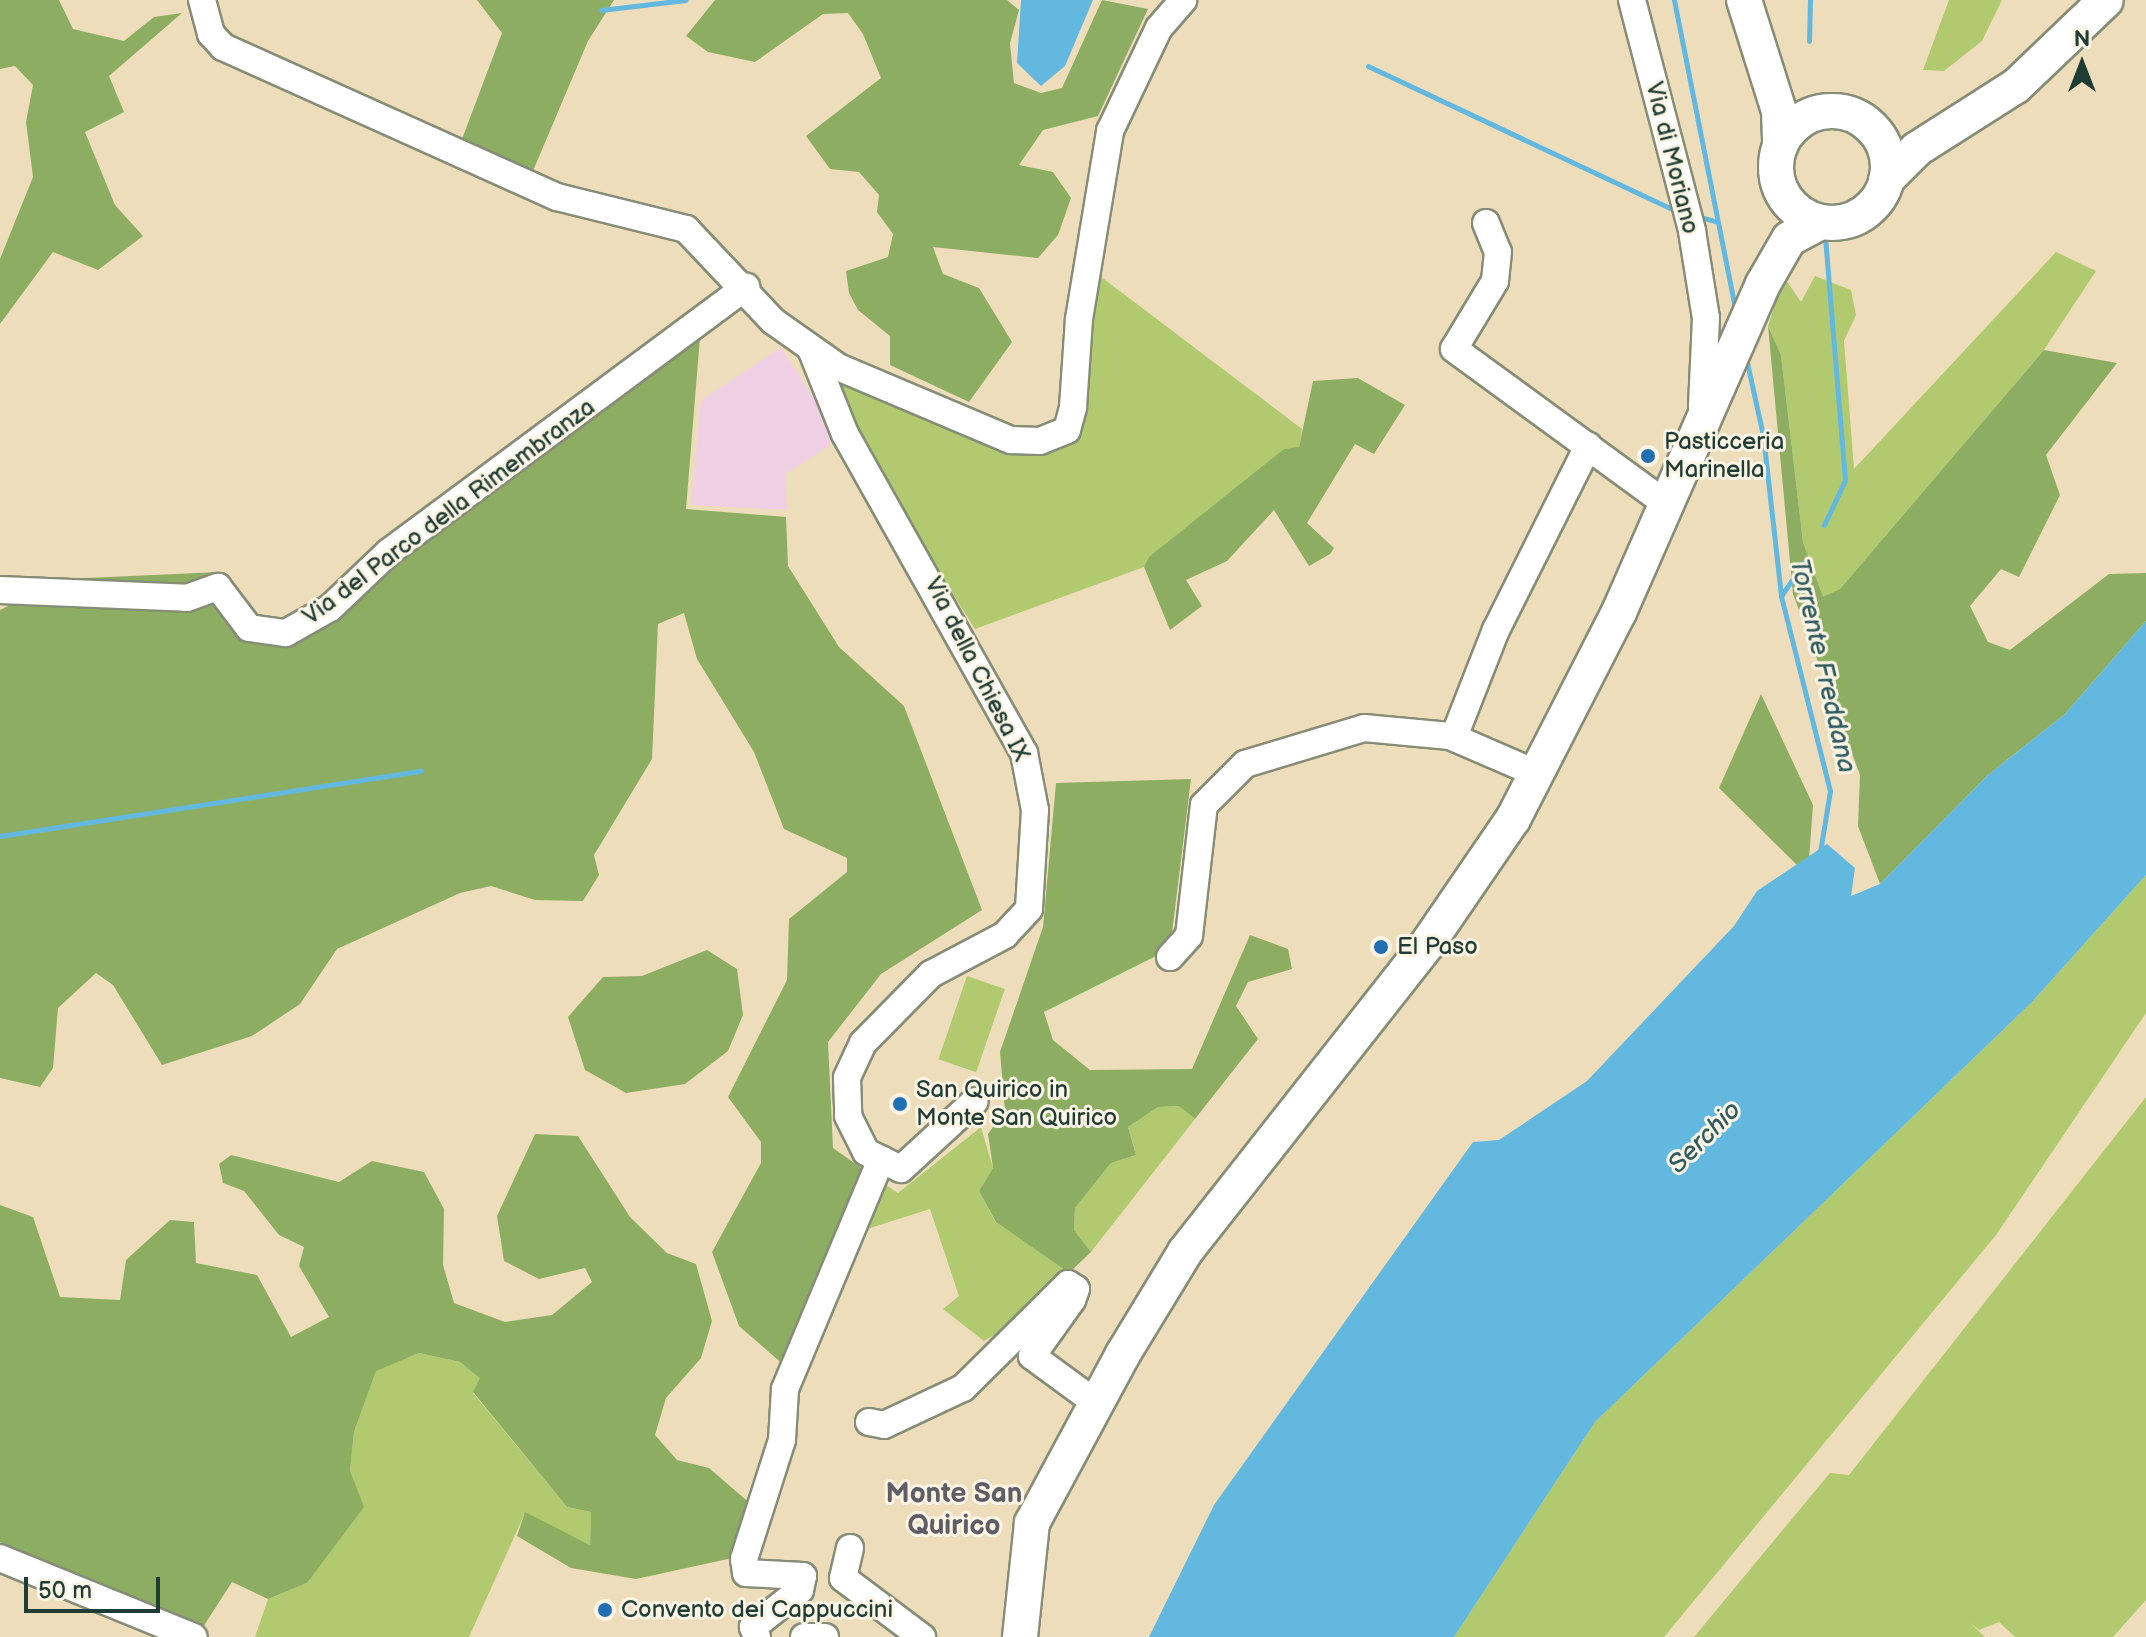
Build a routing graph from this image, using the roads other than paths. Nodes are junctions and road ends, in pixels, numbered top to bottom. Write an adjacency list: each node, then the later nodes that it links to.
1 (202, 0): 16 (street)
2 (1183, 0): 17 (street)
3 (1632, 0): 18 (street, Via di Moriano)
4 (1744, 0): 6 (main road)
5 (2106, 0): 8 (main road)
6 (1762, 51): 7 (main road); 10 (main road)
7 (1828, 111): 9 (main road); 10 (main road)
8 (1958, 121): 9 (main road); 11 (main road)
9 (1871, 126): 11 (main road)
10 (1780, 146): 12 (main road)
11 (1886, 180): 13 (main road)
12 (1779, 187): 13 (main road); 15 (main road)
13 (1821, 222): 15 (main road)
14 (1486, 223): 19 (street)
15 (1763, 284): 18 (main road)
16 (746, 287): 17 (street); 21 (street, Via del Parco della Rimembranza)
17 (811, 349): 26 (street, Via della Chiesa IX)
18 (1726, 359): 20 (main road)
19 (1588, 446): 20 (street); 22 (street)
20 (1669, 506): 23 (main road)
21 (0, 590)
22 (1454, 737): 23 (street); 24 (street)
23 (1538, 774): 27 (main road)
24 (1170, 957)
25 (975, 1101): 26 (street)
26 (881, 1159): 32 (street)
27 (1096, 1403): 28 (street); 36 (main road)
28 (869, 1422)
29 (850, 1548): 35 (street)
30 (0, 1558): 31 (street)
31 (194, 1637)
32 (757, 1637)
33 (804, 1637): 34 (street)
34 (825, 1637)
35 (922, 1637)
36 (1020, 1637)

